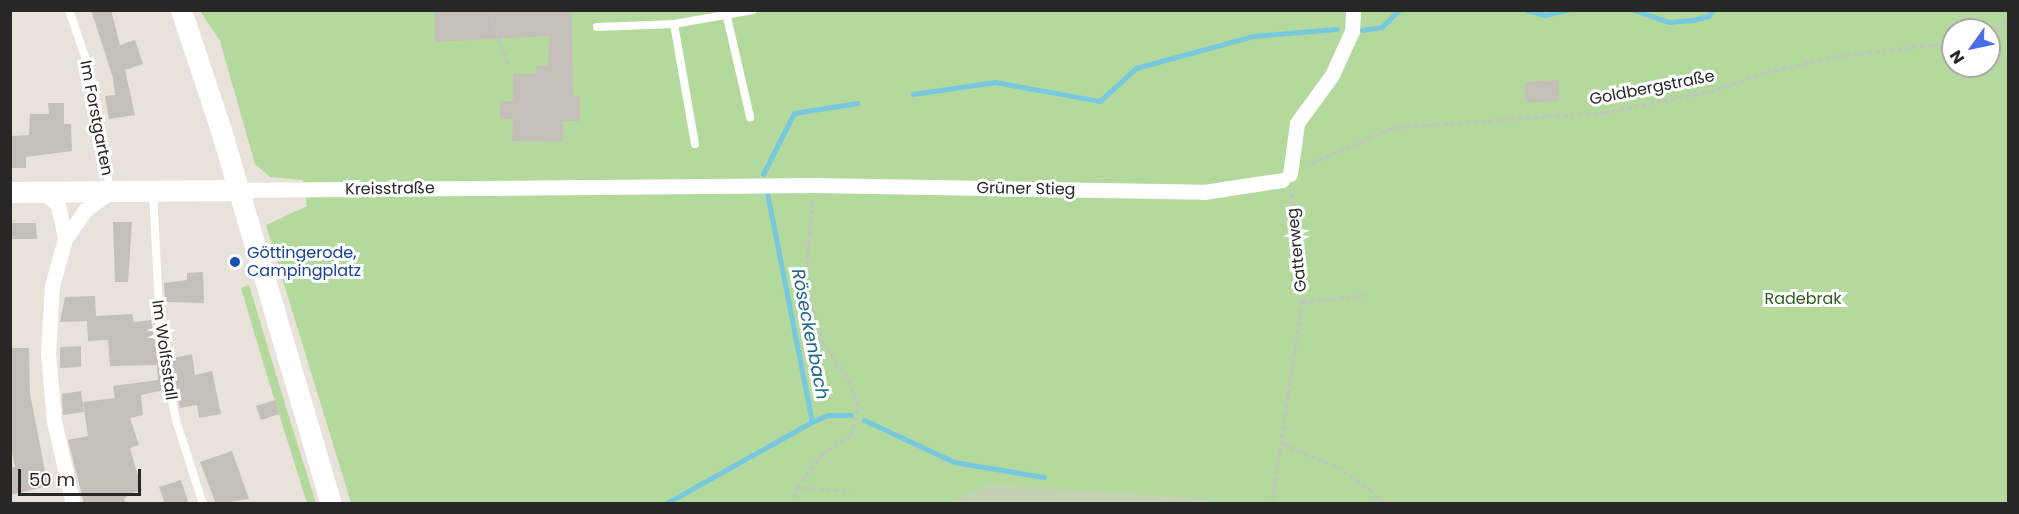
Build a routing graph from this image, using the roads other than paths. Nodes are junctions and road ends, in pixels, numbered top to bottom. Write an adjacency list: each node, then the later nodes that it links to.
1 (69, 10): 14 (lane, Im Forstgarten)
2 (181, 10): 11 (main road)
3 (753, 10): 5 (lane)
4 (1353, 10): 10 (street, Grüner Stieg)
5 (727, 17): 6 (lane); 8 (lane)
6 (674, 24): 7 (lane); 9 (lane)
7 (597, 27)
8 (750, 117)
9 (695, 144)
10 (769, 185): 11 (street, Kreisstraße)
11 (239, 190): 15 (main road, Kreisstraße); 19 (main road)
12 (10, 192): 13 (main road, Kreisstraße)
13 (44, 192): 14 (main road, Kreisstraße); 16 (street)
14 (110, 192): 15 (main road, Kreisstraße); 16 (street)
15 (153, 192): 18 (lane, Im Wolfsstall)
16 (65, 239): 17 (street)
17 (73, 504)
18 (202, 504)
19 (331, 504)

